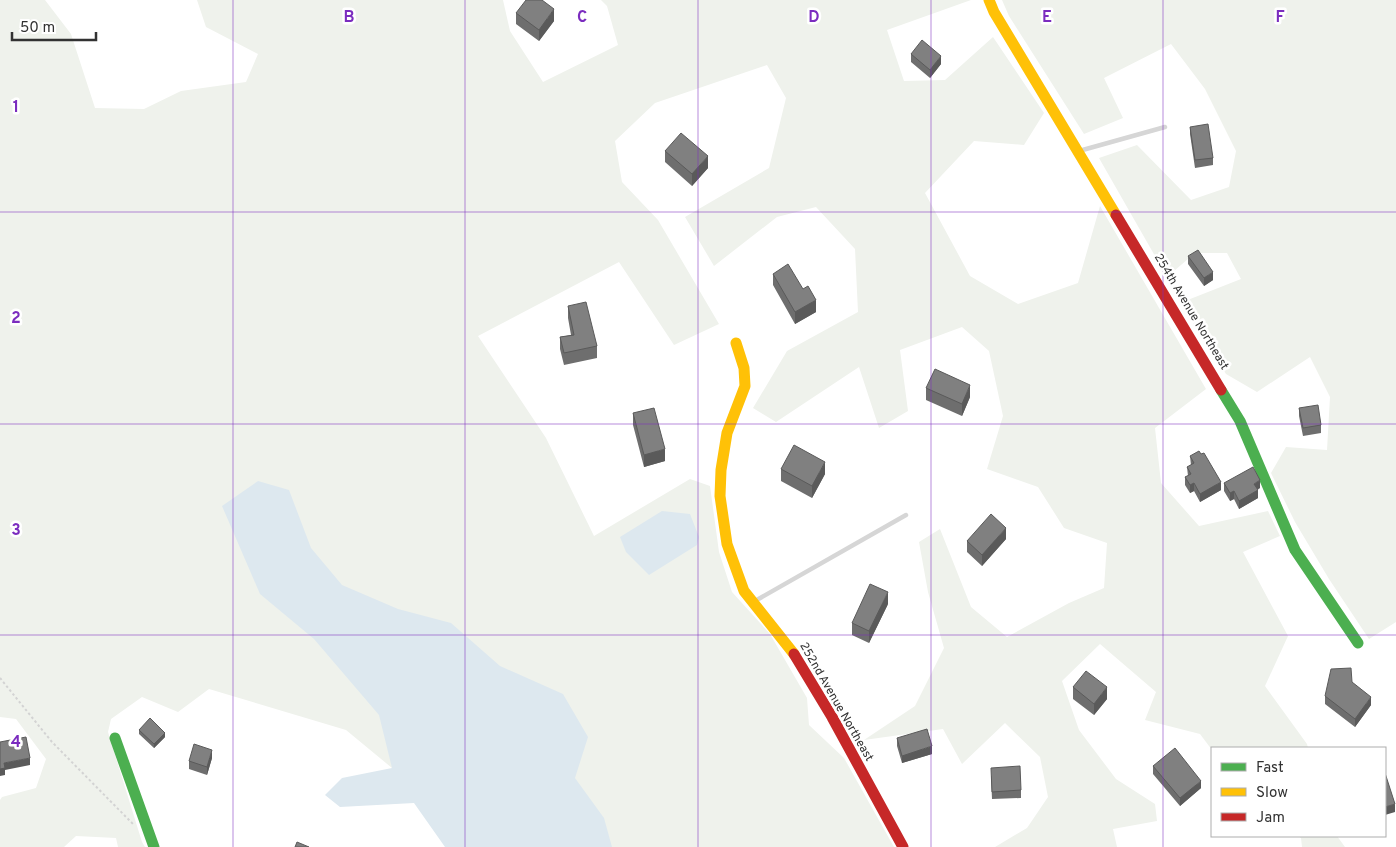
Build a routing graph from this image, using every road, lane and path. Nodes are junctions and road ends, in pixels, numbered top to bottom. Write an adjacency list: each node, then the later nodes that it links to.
1 (989, 0): 3 (street, 254th Avenue Northeast)
2 (1165, 127): 3 (lane)
3 (1078, 152): 7 (street, 254th Avenue Northeast)
4 (736, 343): 6 (street, 252nd Avenue Northeast)
5 (906, 515): 6 (lane)
6 (753, 602): 12 (street, 252nd Avenue Northeast)
7 (1358, 643)
8 (0, 678): 10 (path)
9 (115, 738): 11 (street)
10 (136, 827)
11 (154, 847)
12 (903, 847)

